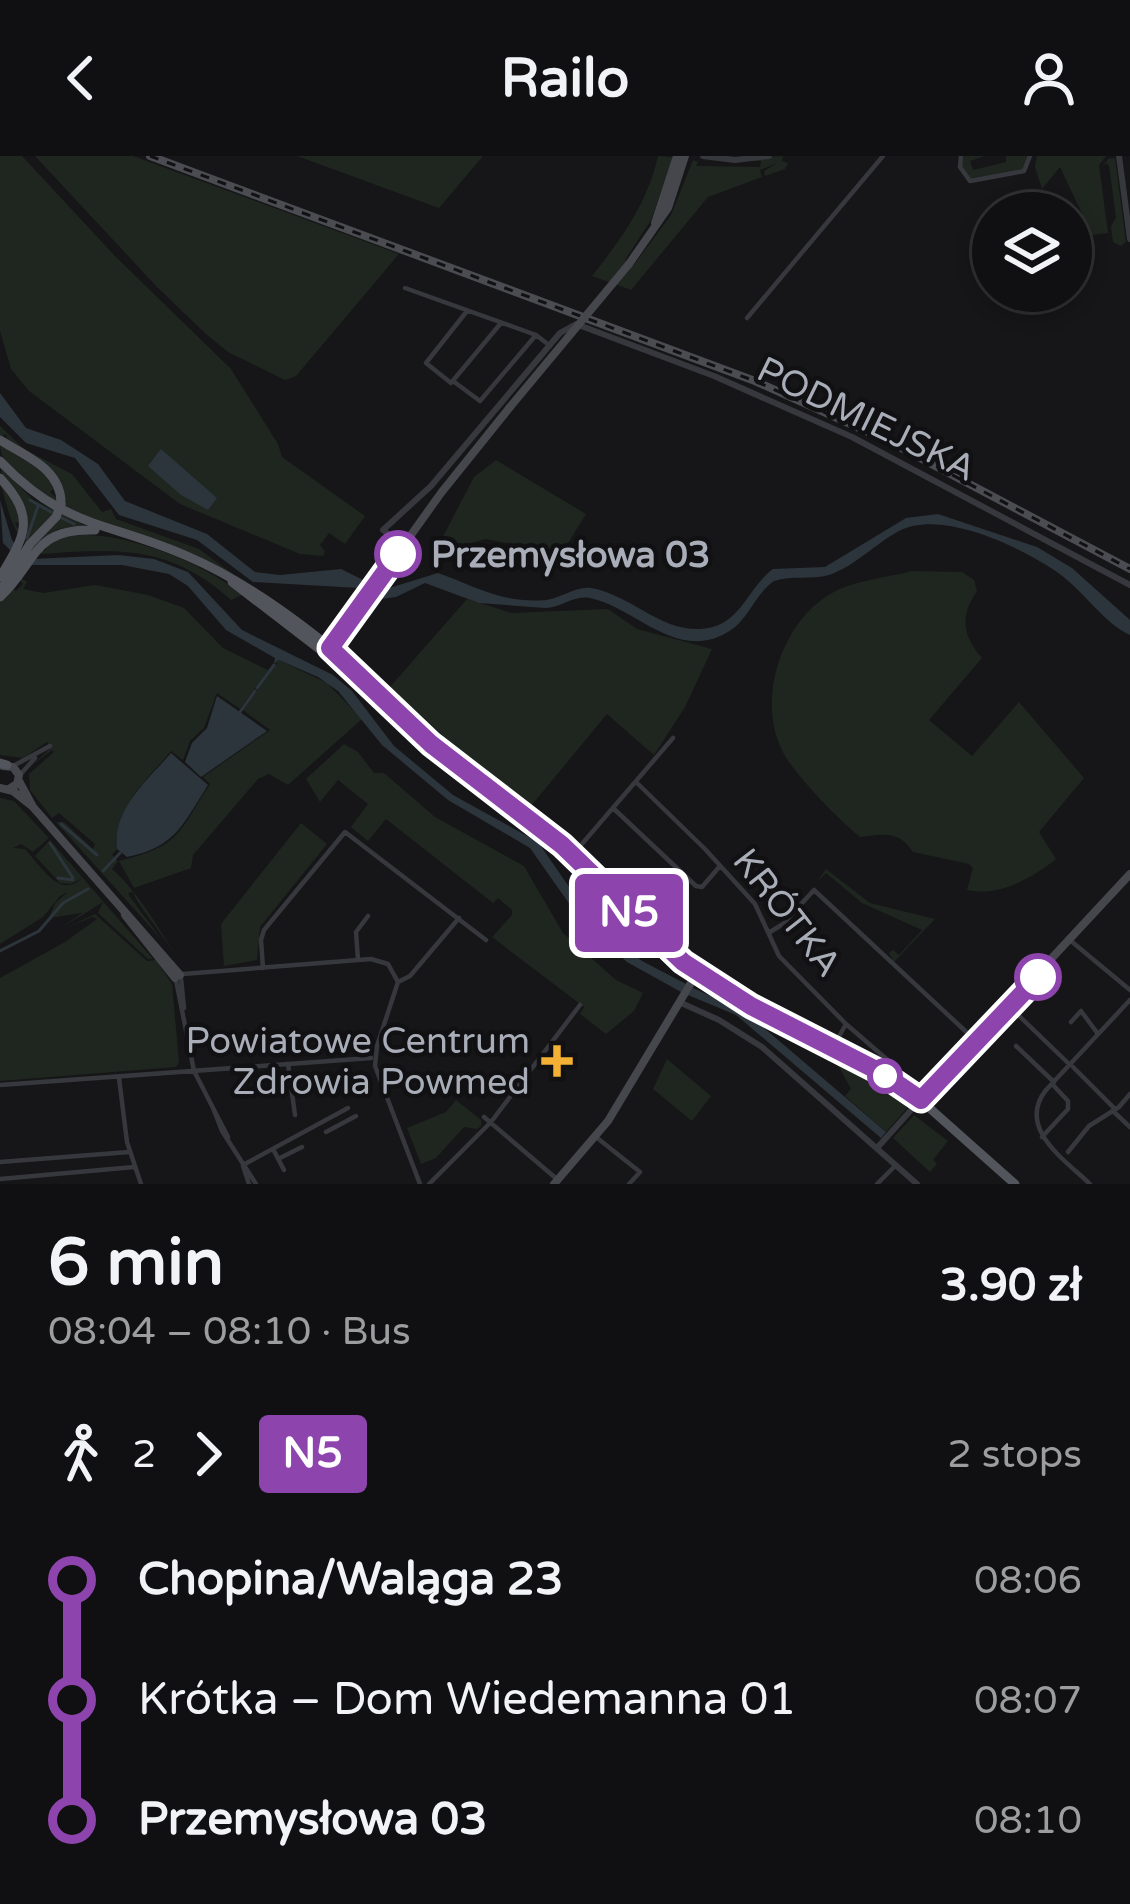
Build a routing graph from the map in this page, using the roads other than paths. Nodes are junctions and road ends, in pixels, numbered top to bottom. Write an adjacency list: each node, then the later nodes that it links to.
1 (681, 156): 21 (main road, bridge)
2 (703, 156): 3 (street)
3 (769, 156)
4 (883, 156): 12 (street)
5 (962, 156): 6 (street)
6 (1030, 156)
7 (1119, 156): 8 (street)
8 (1127, 190): 9 (street)
9 (1130, 239)
10 (405, 288): 11 (street)
11 (467, 311): 13 (street); 16 (street)
12 (747, 318)
13 (501, 322): 14 (street); 16 (street)
14 (536, 334): 15 (street); 16 (street)
15 (549, 345): 21 (street); 25 (street, PODMIEJSKA)
16 (453, 381)
17 (0, 440): 20 (main road, bridge)
18 (2, 466): 19 (main road); 20 (main road)
19 (106, 530): 20 (main road); 24 (main road)
20 (29, 544): 22 (main road); 22 (main road)
21 (403, 546): 27 (main road)
22 (15, 566): 23 (main road); 26 (main road)
23 (0, 577)
24 (232, 582): 27 (main road); 27 (main road)
25 (1130, 585)
26 (0, 594)
27 (330, 647): 37 (main road)
28 (673, 738): 33 (street)
29 (50, 746): 30 (street)
30 (39, 754): 31 (street); 32 (street)
31 (4, 765): 32 (main road)
32 (19, 779): 34 (main road); 35 (main road)
33 (636, 782): 36 (street); 38 (street, KRÓTKA)
34 (3, 789): 35 (main road)
35 (33, 807): 48 (main road)
36 (613, 808): 37 (street); 38 (street)
37 (572, 855): 47 (main road)
38 (720, 866): 42 (street, KRÓTKA)
39 (1128, 880): 44 (main road)
40 (368, 916): 45 (street)
41 (459, 918): 43 (street); 46 (street); 49 (street)
42 (770, 932): 56 (street, KRÓTKA); 58 (street)
43 (486, 940)
44 (1071, 941): 50 (street); 58 (main road)
45 (358, 960): 46 (street); 49 (street)
46 (263, 968): 48 (street)
47 (697, 973): 51 (main road); 60 (main road)
48 (177, 976): 64 (street)
49 (398, 982): 61 (street)
50 (1130, 990)
51 (681, 998): 79 (main road); 81 (street)
52 (1130, 1000): 57 (street)
53 (580, 1005): 75 (street)
54 (1016, 1013): 71 (street)
55 (1071, 1022): 57 (street)
56 (846, 1024): 60 (street, KRÓTKA); 63 (street, KRÓTKA)
57 (1098, 1034): 66 (street)
58 (977, 1042): 69 (main road)
59 (1016, 1046): 66 (street)
60 (833, 1047): 69 (main road)
61 (374, 1058): 62 (street); 97 (street)
62 (288, 1064): 64 (street); 72 (street)
63 (898, 1069)
64 (194, 1071): 65 (street); 89 (street)
65 (119, 1076): 67 (street); 85 (street)
66 (1053, 1083): 80 (street); 80 (street)
67 (0, 1085)
68 (1130, 1094): 71 (street)
69 (921, 1100): 81 (street); 102 (main road)
70 (348, 1108): 76 (street)
71 (1116, 1109): 74 (street); 77 (street); 86 (street)
72 (295, 1114)
73 (356, 1116): 78 (street)
74 (1130, 1117)
75 (487, 1119): 94 (street); 98 (street)
76 (322, 1123): 78 (street); 84 (street)
77 (1130, 1127)
78 (326, 1132): 82 (street)
79 (596, 1136): 94 (main road); 99 (street)
80 (1042, 1137): 103 (street)
81 (880, 1145): 90 (street)
82 (333, 1146)
83 (302, 1147): 87 (street)
84 (273, 1149): 87 (street); 89 (street)
85 (129, 1151): 88 (street); 91 (street)
86 (1068, 1152)
87 (278, 1159): 92 (street)
88 (0, 1162)
89 (243, 1165): 96 (street)
90 (896, 1165): 100 (street); 101 (street)
91 (134, 1167): 93 (street); 95 (street)
92 (284, 1170)
93 (0, 1179)
94 (556, 1182)
95 (141, 1184)
96 (253, 1184)
97 (420, 1184)
98 (429, 1184)
99 (629, 1184)
100 (878, 1184)
101 (917, 1184)
102 (1015, 1184)
103 (1090, 1184)

